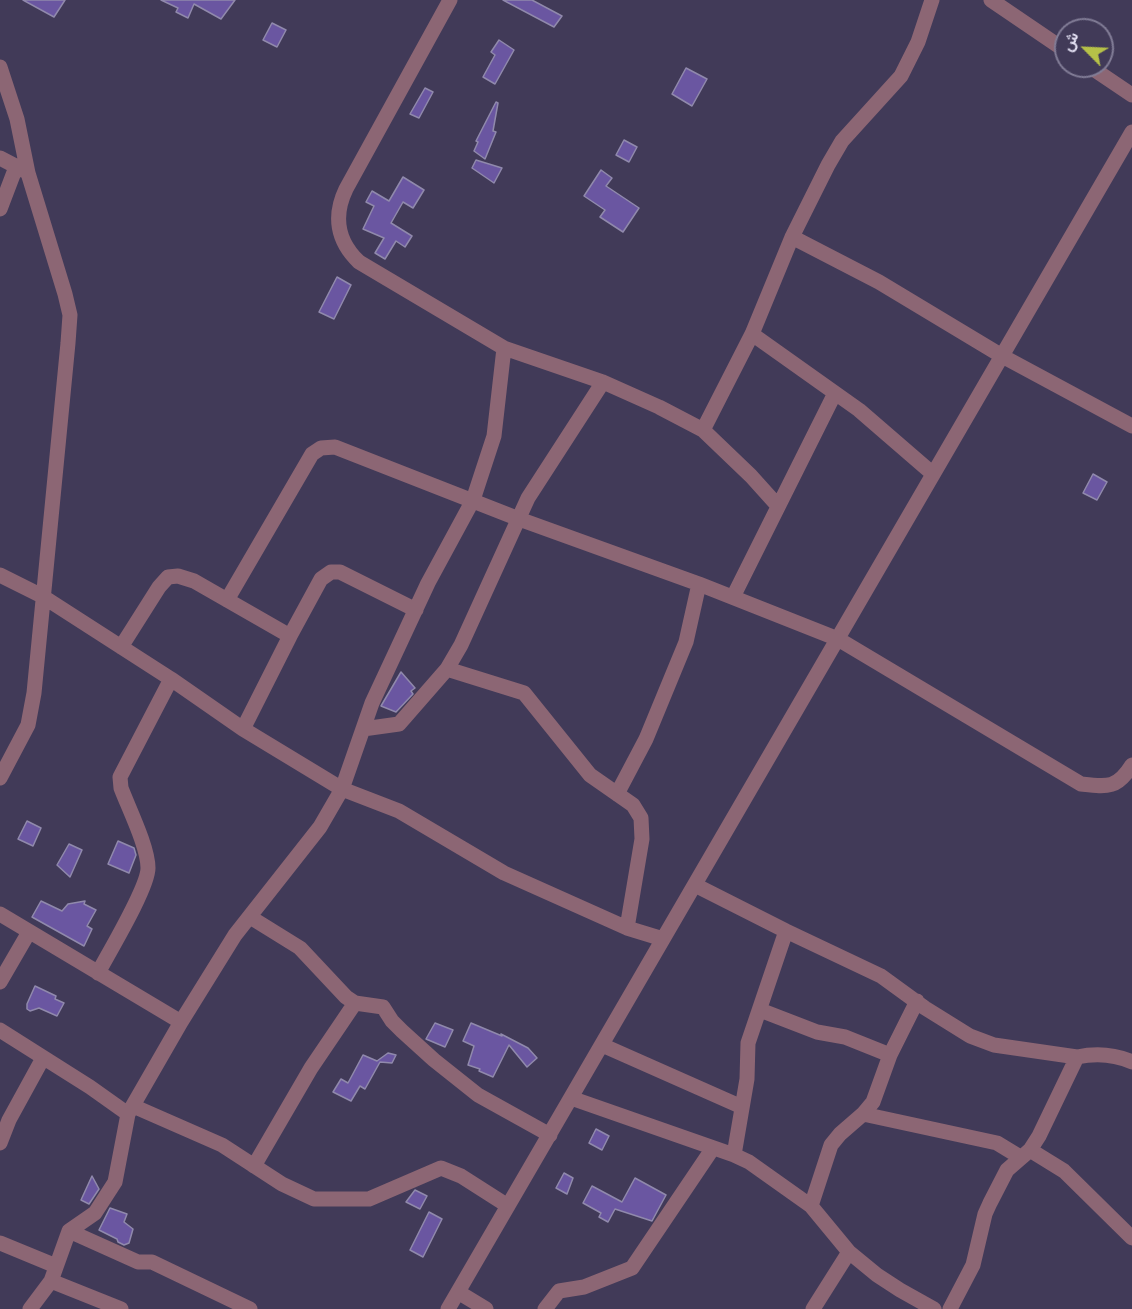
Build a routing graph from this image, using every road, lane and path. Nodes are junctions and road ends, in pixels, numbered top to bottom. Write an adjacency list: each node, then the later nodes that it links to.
1 (450, 0): 14 (street)
2 (932, 0): 12 (street)
3 (991, 0): 4 (street)
4 (1054, 43)
5 (0, 67): 10 (street)
6 (1107, 78): 7 (street)
7 (1132, 95)
8 (1132, 132): 15 (street)
9 (0, 158): 10 (street)
10 (22, 170): 11 (street); 26 (street)
11 (0, 209)
12 (792, 237): 13 (street); 15 (street)
13 (752, 334): 17 (street); 19 (street)
14 (504, 348): 16 (street); 21 (street)
15 (1002, 356): 18 (street); 20 (street)
16 (603, 381): 19 (street); 23 (street)
17 (835, 393): 20 (street); 22 (street)
18 (1132, 426)
19 (703, 430): 22 (street)
20 (933, 474): 31 (street)
21 (473, 500): 23 (street); 28 (street); 29 (street)
22 (778, 506): 27 (street)
23 (519, 519): 25 (street); 33 (street)
24 (0, 574): 26 (street)
25 (699, 584): 27 (street); 40 (street)
26 (42, 596): 32 (street); 38 (street)
27 (733, 597): 31 (street)
28 (226, 600): 30 (street); 32 (street)
29 (416, 610): 30 (street); 36 (street)
30 (290, 636): 35 (street)
31 (838, 639): 37 (street); 41 (street)
32 (121, 647): 34 (street)
33 (447, 669): 36 (street); 40 (street)
34 (171, 679): 35 (street); 48 (street)
35 (243, 729): 39 (street)
36 (363, 729): 39 (street)
37 (1132, 765)
38 (0, 778)
39 (342, 789): 43 (street); 44 (street)
40 (617, 794): 44 (street)
41 (695, 885): 45 (street); 47 (street)
42 (0, 914): 46 (street)
43 (250, 917): 51 (street); 53 (street)
44 (627, 928): 47 (street)
45 (786, 931): 50 (street); 52 (street)
46 (29, 932): 48 (street); 49 (street)
47 (663, 939): 55 (street)
48 (98, 973): 53 (street)
49 (0, 982)
50 (917, 1001): 56 (street); 57 (street)
51 (355, 1003): 65 (street); 70 (street)
52 (760, 1010): 56 (street); 61 (street)
53 (181, 1022): 62 (street)
54 (0, 1030): 58 (street)
55 (602, 1045): 60 (street); 61 (street)
56 (891, 1055): 63 (street)
57 (1077, 1057): 59 (street); 68 (street)
58 (43, 1058): 62 (street); 64 (street)
59 (1132, 1062)
60 (571, 1098): 65 (street); 67 (street)
61 (742, 1107): 69 (street)
62 (130, 1110): 70 (street); 73 (street)
63 (863, 1114): 68 (street); 72 (street)
64 (4, 1118): 66 (street)
65 (550, 1135): 71 (street)
66 (0, 1143)
67 (712, 1148): 69 (street); 87 (street)
68 (1025, 1154): 74 (street); 90 (street)
69 (734, 1155): 72 (street)
70 (254, 1166): 71 (street)
71 (508, 1206): 79 (street)
72 (811, 1206): 76 (street)
73 (69, 1231): 77 (street); 80 (street)
74 (1132, 1238)
75 (0, 1243): 77 (street)
76 (849, 1252): 88 (street); 89 (street)
77 (56, 1266): 78 (street)
78 (51, 1281): 81 (street); 82 (street)
79 (458, 1292): 85 (street); 86 (street)
80 (214, 1293): 83 (street); 84 (street)
81 (30, 1309)
82 (122, 1309)
83 (216, 1309)
84 (250, 1309)
85 (448, 1309)
86 (486, 1309)
87 (545, 1309)
88 (813, 1309)
89 (934, 1309)
90 (950, 1309)

